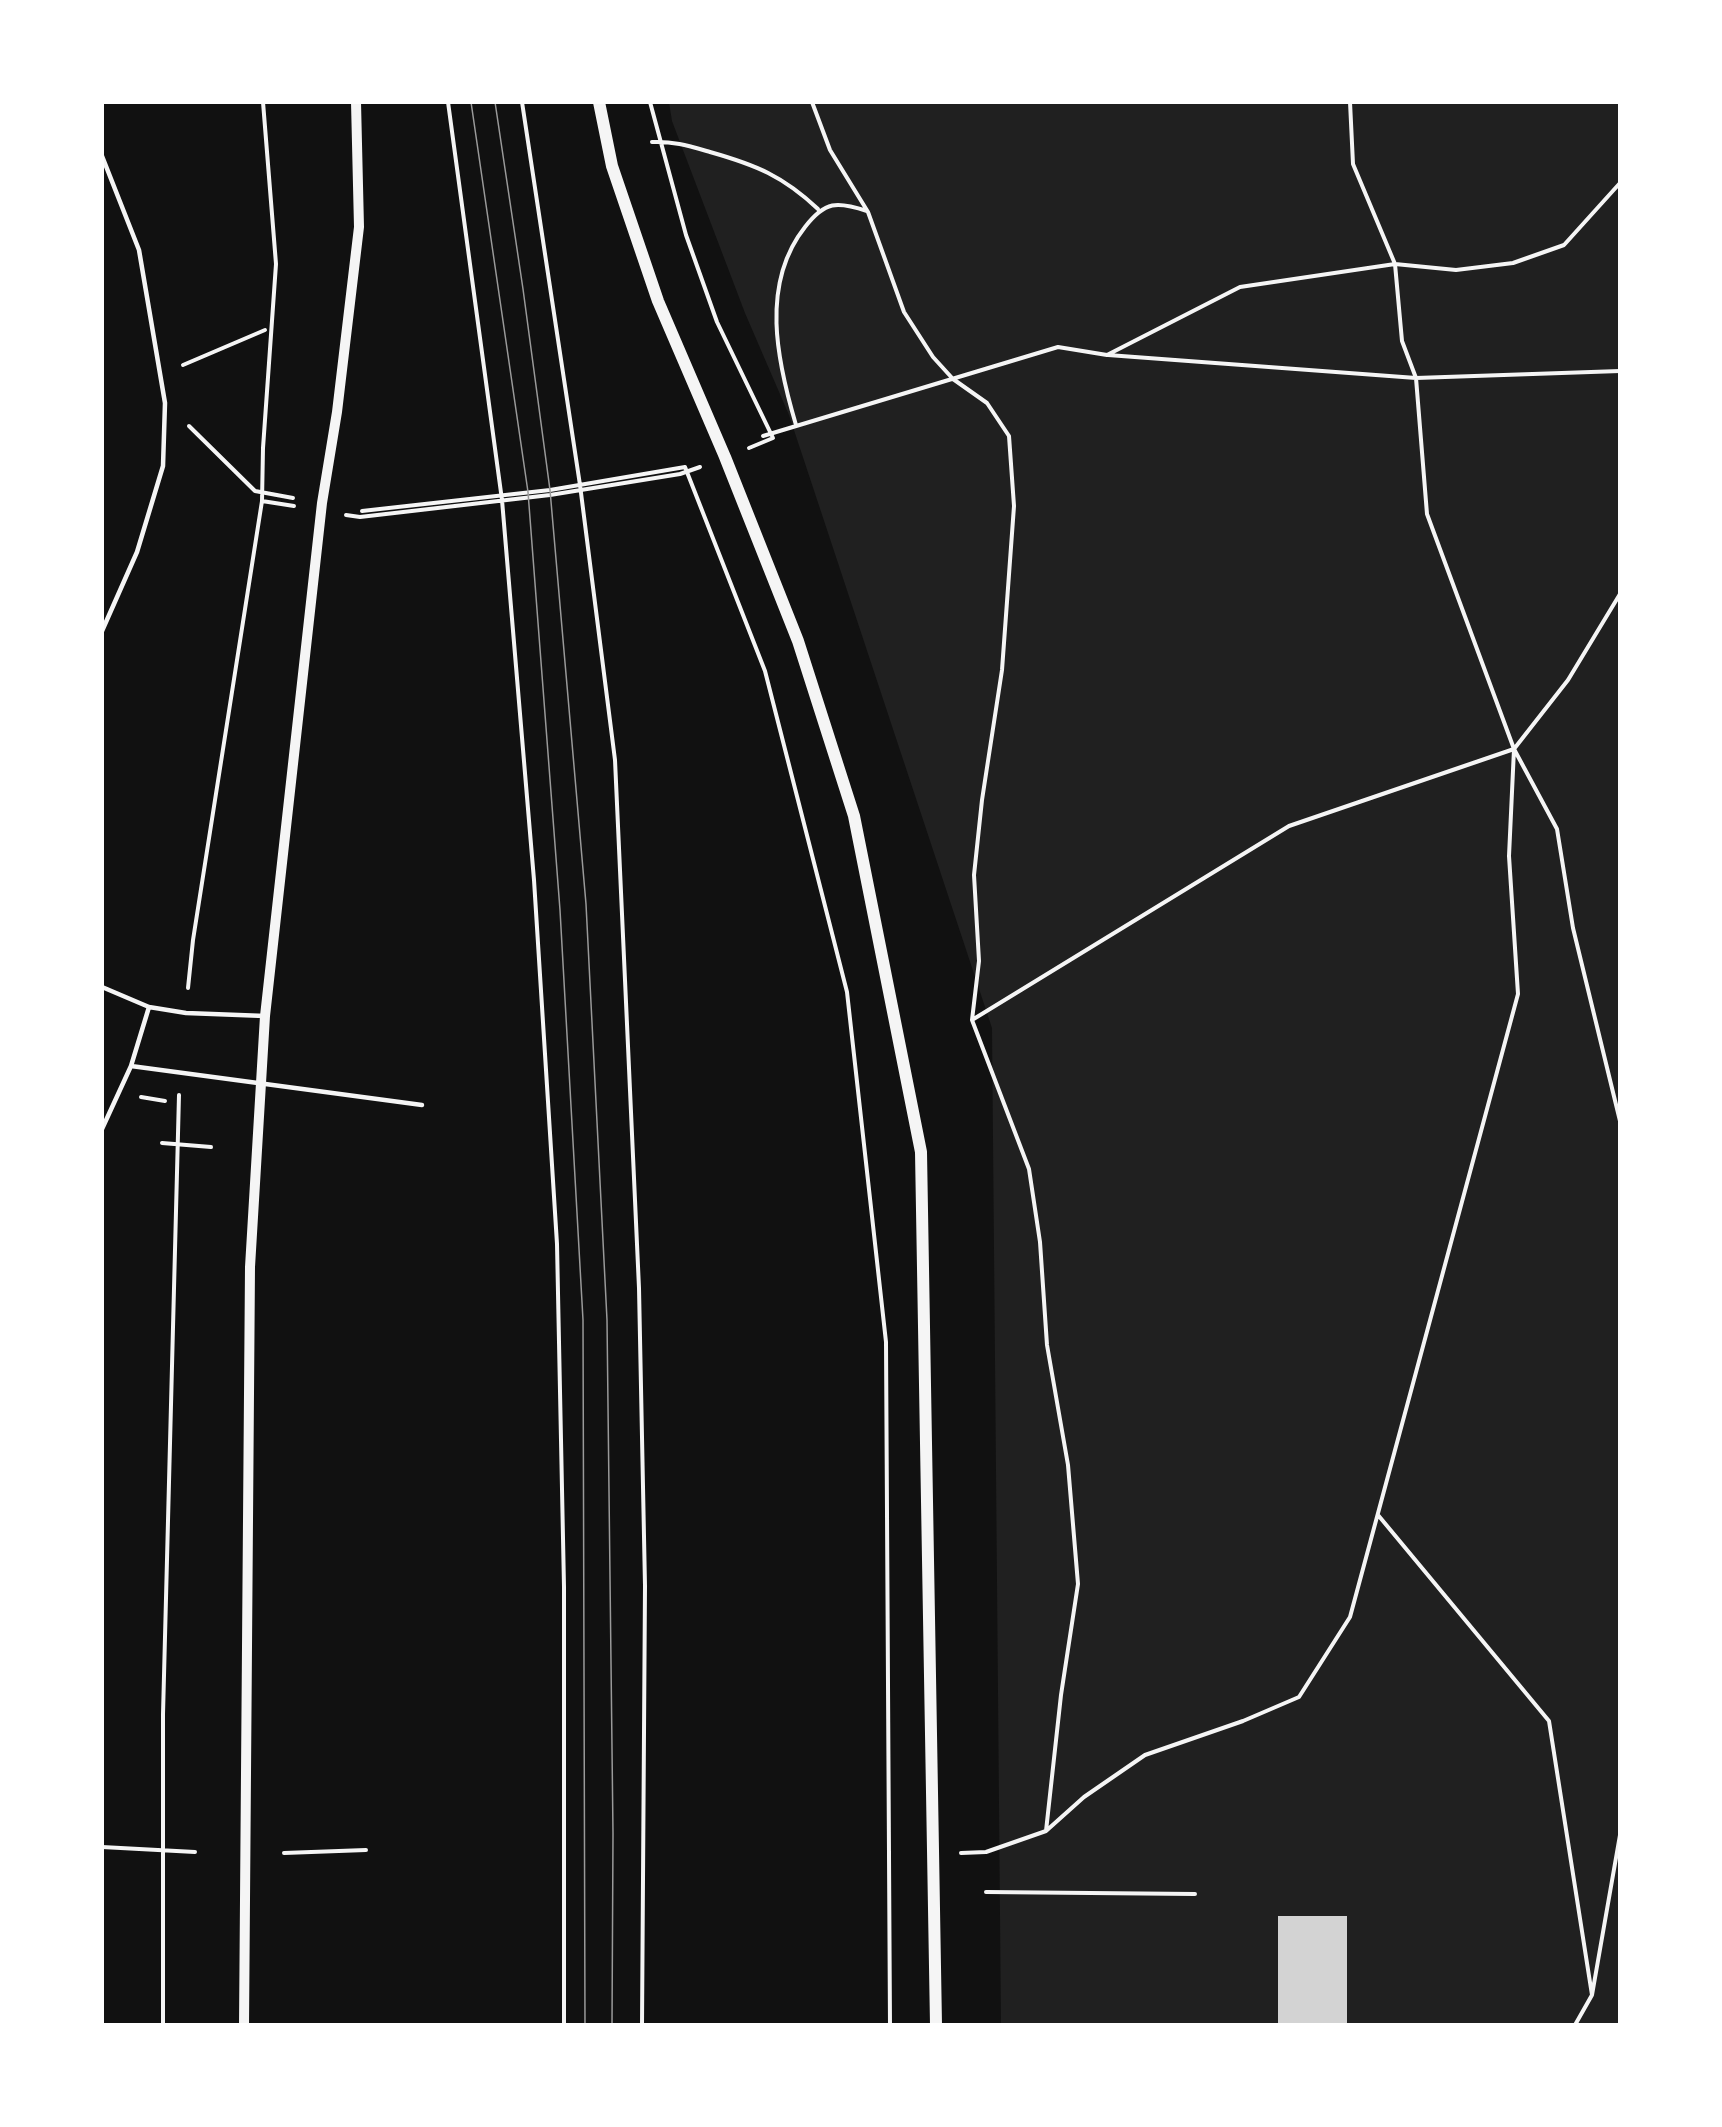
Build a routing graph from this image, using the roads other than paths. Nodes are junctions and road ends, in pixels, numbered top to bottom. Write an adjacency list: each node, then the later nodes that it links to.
1 (356, 102): 7 (street)
2 (599, 102): 13 (main road)
3 (102, 156): 4 (lane)
4 (102, 631)
5 (102, 987): 6 (lane)
6 (150, 1007): 7 (lane); 8 (lane)
7 (265, 1016): 9 (street)
8 (131, 1066): 9 (lane); 11 (lane)
9 (261, 1082): 10 (lane); 12 (street)
10 (422, 1105)
11 (102, 1129)
12 (244, 2025)
13 (936, 2025)

